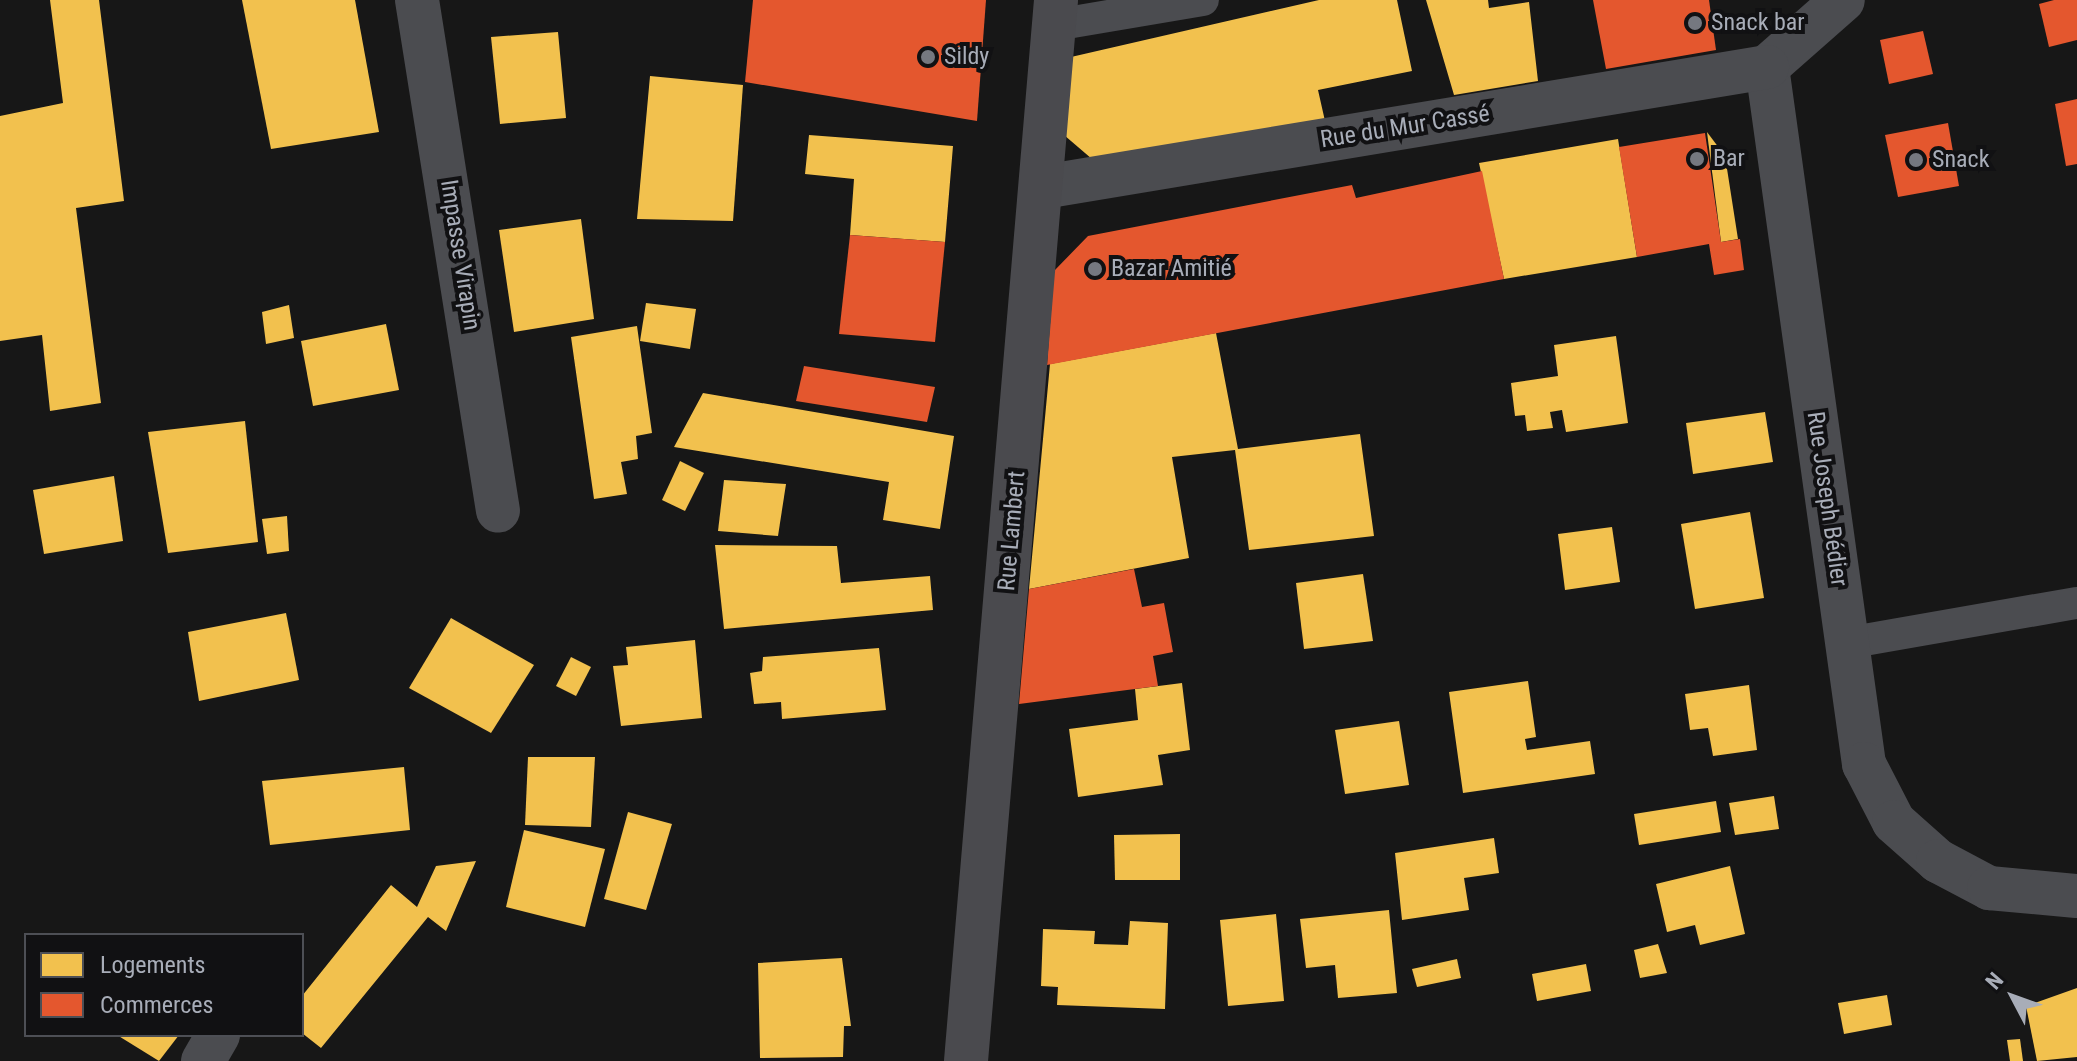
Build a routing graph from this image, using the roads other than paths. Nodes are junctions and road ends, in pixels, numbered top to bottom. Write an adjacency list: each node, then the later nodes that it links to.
1 (417, 0): 7 (street, Impasse Virapin)
2 (1203, 0): 4 (lane)
3 (1843, 0): 5 (street)
4 (1055, 13): 6 (street, Rue Lambert)
5 (1767, 67): 6 (street, Rue du Mur Cassé); 9 (street, Rue Joseph Bédier)
6 (1043, 187): 13 (street, Rue Lambert)
7 (498, 511)
8 (2077, 603): 9 (lane)
9 (1847, 643): 10 (street, Rue Joseph Bédier)
10 (2077, 896)
11 (217, 1037): 12 (street)
12 (203, 1061)
13 (966, 1061)

